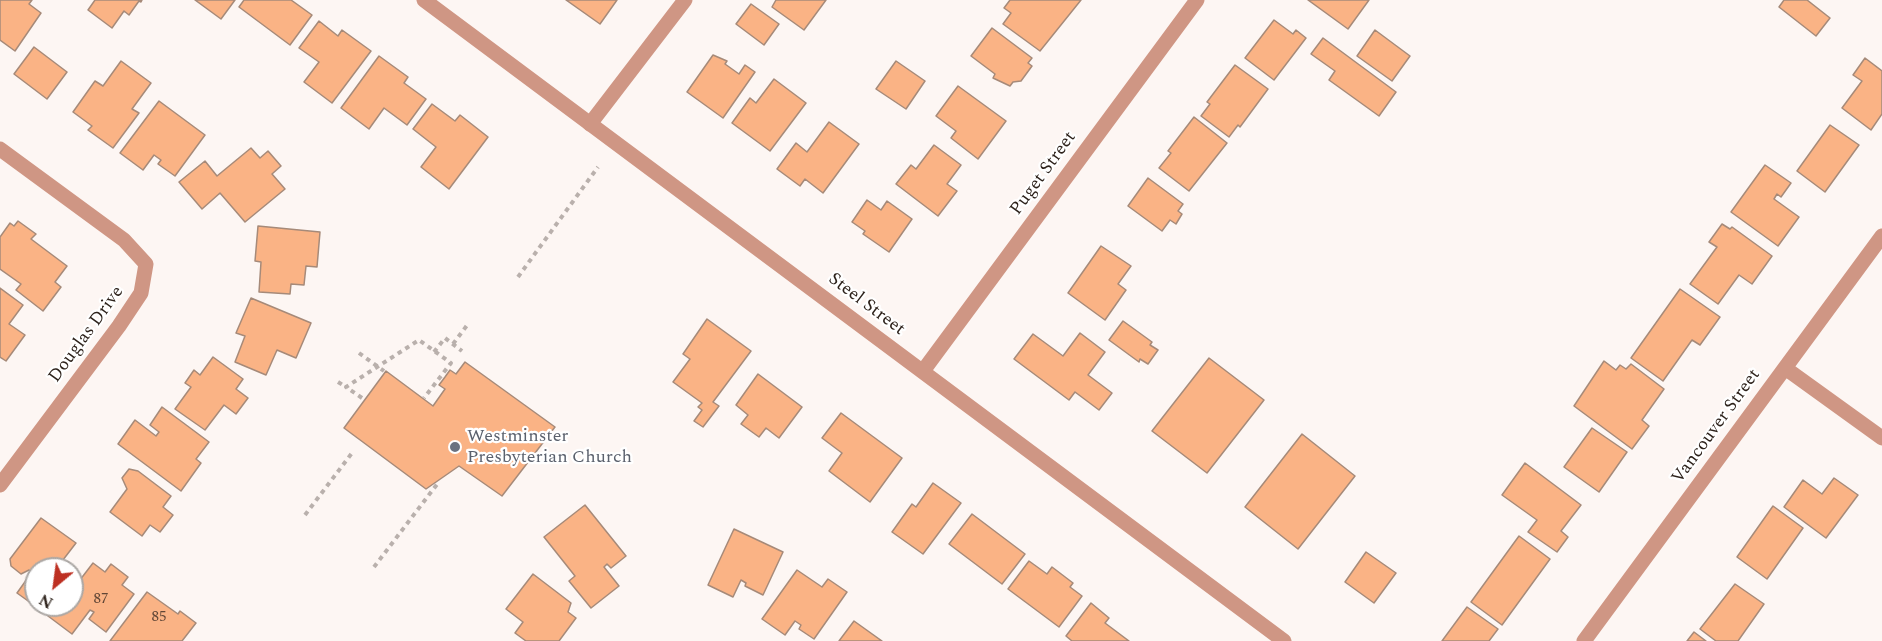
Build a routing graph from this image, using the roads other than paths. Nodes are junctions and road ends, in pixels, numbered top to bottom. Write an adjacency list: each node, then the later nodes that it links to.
1 (424, 0): 4 (street, Steel Street)
2 (685, 0): 4 (street)
3 (1197, 0): 8 (street, Puget Street)
4 (590, 124): 8 (street, Steel Street)
5 (0, 149): 10 (street, Douglas Drive)
6 (1882, 236): 7 (street, Vancouver Street)
7 (1785, 368): 9 (street); 12 (street, Vancouver Street)
8 (923, 372): 11 (street, Steel Street)
9 (1882, 438)
10 (0, 485)
11 (1284, 641)
12 (1584, 641)

